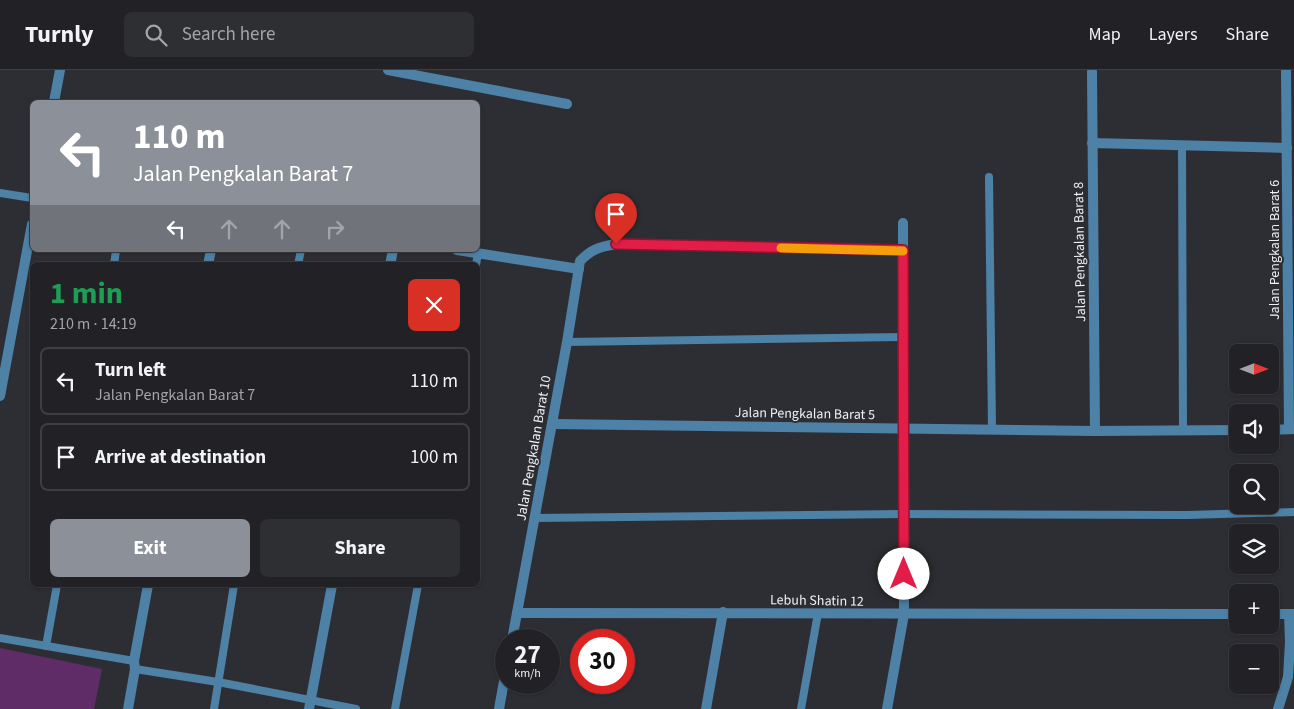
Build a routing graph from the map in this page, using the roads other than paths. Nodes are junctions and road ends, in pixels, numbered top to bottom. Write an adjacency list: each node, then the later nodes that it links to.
1 (60, 70): 5 (street)
2 (388, 70): 6 (street)
3 (1286, 70): 9 (street, Jalan Pengkalan Barat 6)
4 (1092, 72): 7 (street, Jalan Pengkalan Barat 8)
5 (54, 100)
6 (567, 104)
7 (1092, 143): 8 (street); 29 (street, Jalan Pengkalan Barat 8)
8 (1182, 146): 9 (street); 26 (lane)
9 (1287, 148): 28 (street, Jalan Pengkalan Barat 6)
10 (989, 178): 25 (lane)
11 (0, 193): 12 (lane)
12 (30, 198)
13 (903, 223): 15 (street)
14 (30, 235): 22 (street)
15 (903, 250): 19 (street); 20 (street)
16 (471, 252): 17 (street)
17 (478, 253): 18 (lane); 19 (street)
18 (476, 262)
19 (579, 265): 21 (street, Jalan Pengkalan Barat 10)
20 (903, 337): 21 (lane); 24 (street)
21 (567, 342): 23 (street, Jalan Pengkalan Barat 10)
22 (0, 396)
23 (552, 424): 24 (street, Jalan Pengkalan Barat 5); 32 (street, Jalan Pengkalan Barat 10)
24 (904, 428): 25 (street, Jalan Pengkalan Barat 5); 31 (street)
25 (992, 430): 29 (street, Jalan Pengkalan Barat 5)
26 (1183, 430): 27 (street, Jalan Pengkalan Barat 5); 29 (street, Jalan Pengkalan Barat 5)
27 (1229, 430)
28 (1291, 430)
29 (1095, 431)
30 (1294, 512): 31 (lane)
31 (904, 514): 32 (lane); 41 (street)
32 (534, 518): 39 (street, Jalan Pengkalan Barat 10)
33 (57, 587): 46 (lane)
34 (148, 587): 47 (street)
35 (234, 587): 48 (lane)
36 (332, 587): 50 (street)
37 (418, 587): 54 (lane)
38 (723, 612): 39 (street, Lebuh Shatin 12); 40 (street, Lebuh Shatin 12); 56 (street)
39 (517, 613): 44 (street, Jalan Pengkalan Barat 10)
40 (818, 614): 41 (street, Lebuh Shatin 12); 57 (lane)
41 (904, 614): 42 (street, Lebuh Shatin 12); 58 (street)
42 (1229, 614)
43 (1291, 614): 59 (street)
44 (514, 629)
45 (0, 638): 46 (lane)
46 (46, 646): 47 (lane)
47 (134, 665): 48 (lane); 51 (street)
48 (218, 682): 50 (lane); 52 (lane)
49 (502, 694): 55 (street)
50 (310, 705): 53 (lane)
51 (128, 709)
52 (214, 709)
53 (356, 709)
54 (395, 709)
55 (499, 709)
56 (706, 709)
57 (800, 709)
58 (887, 709)
59 (1278, 709)

